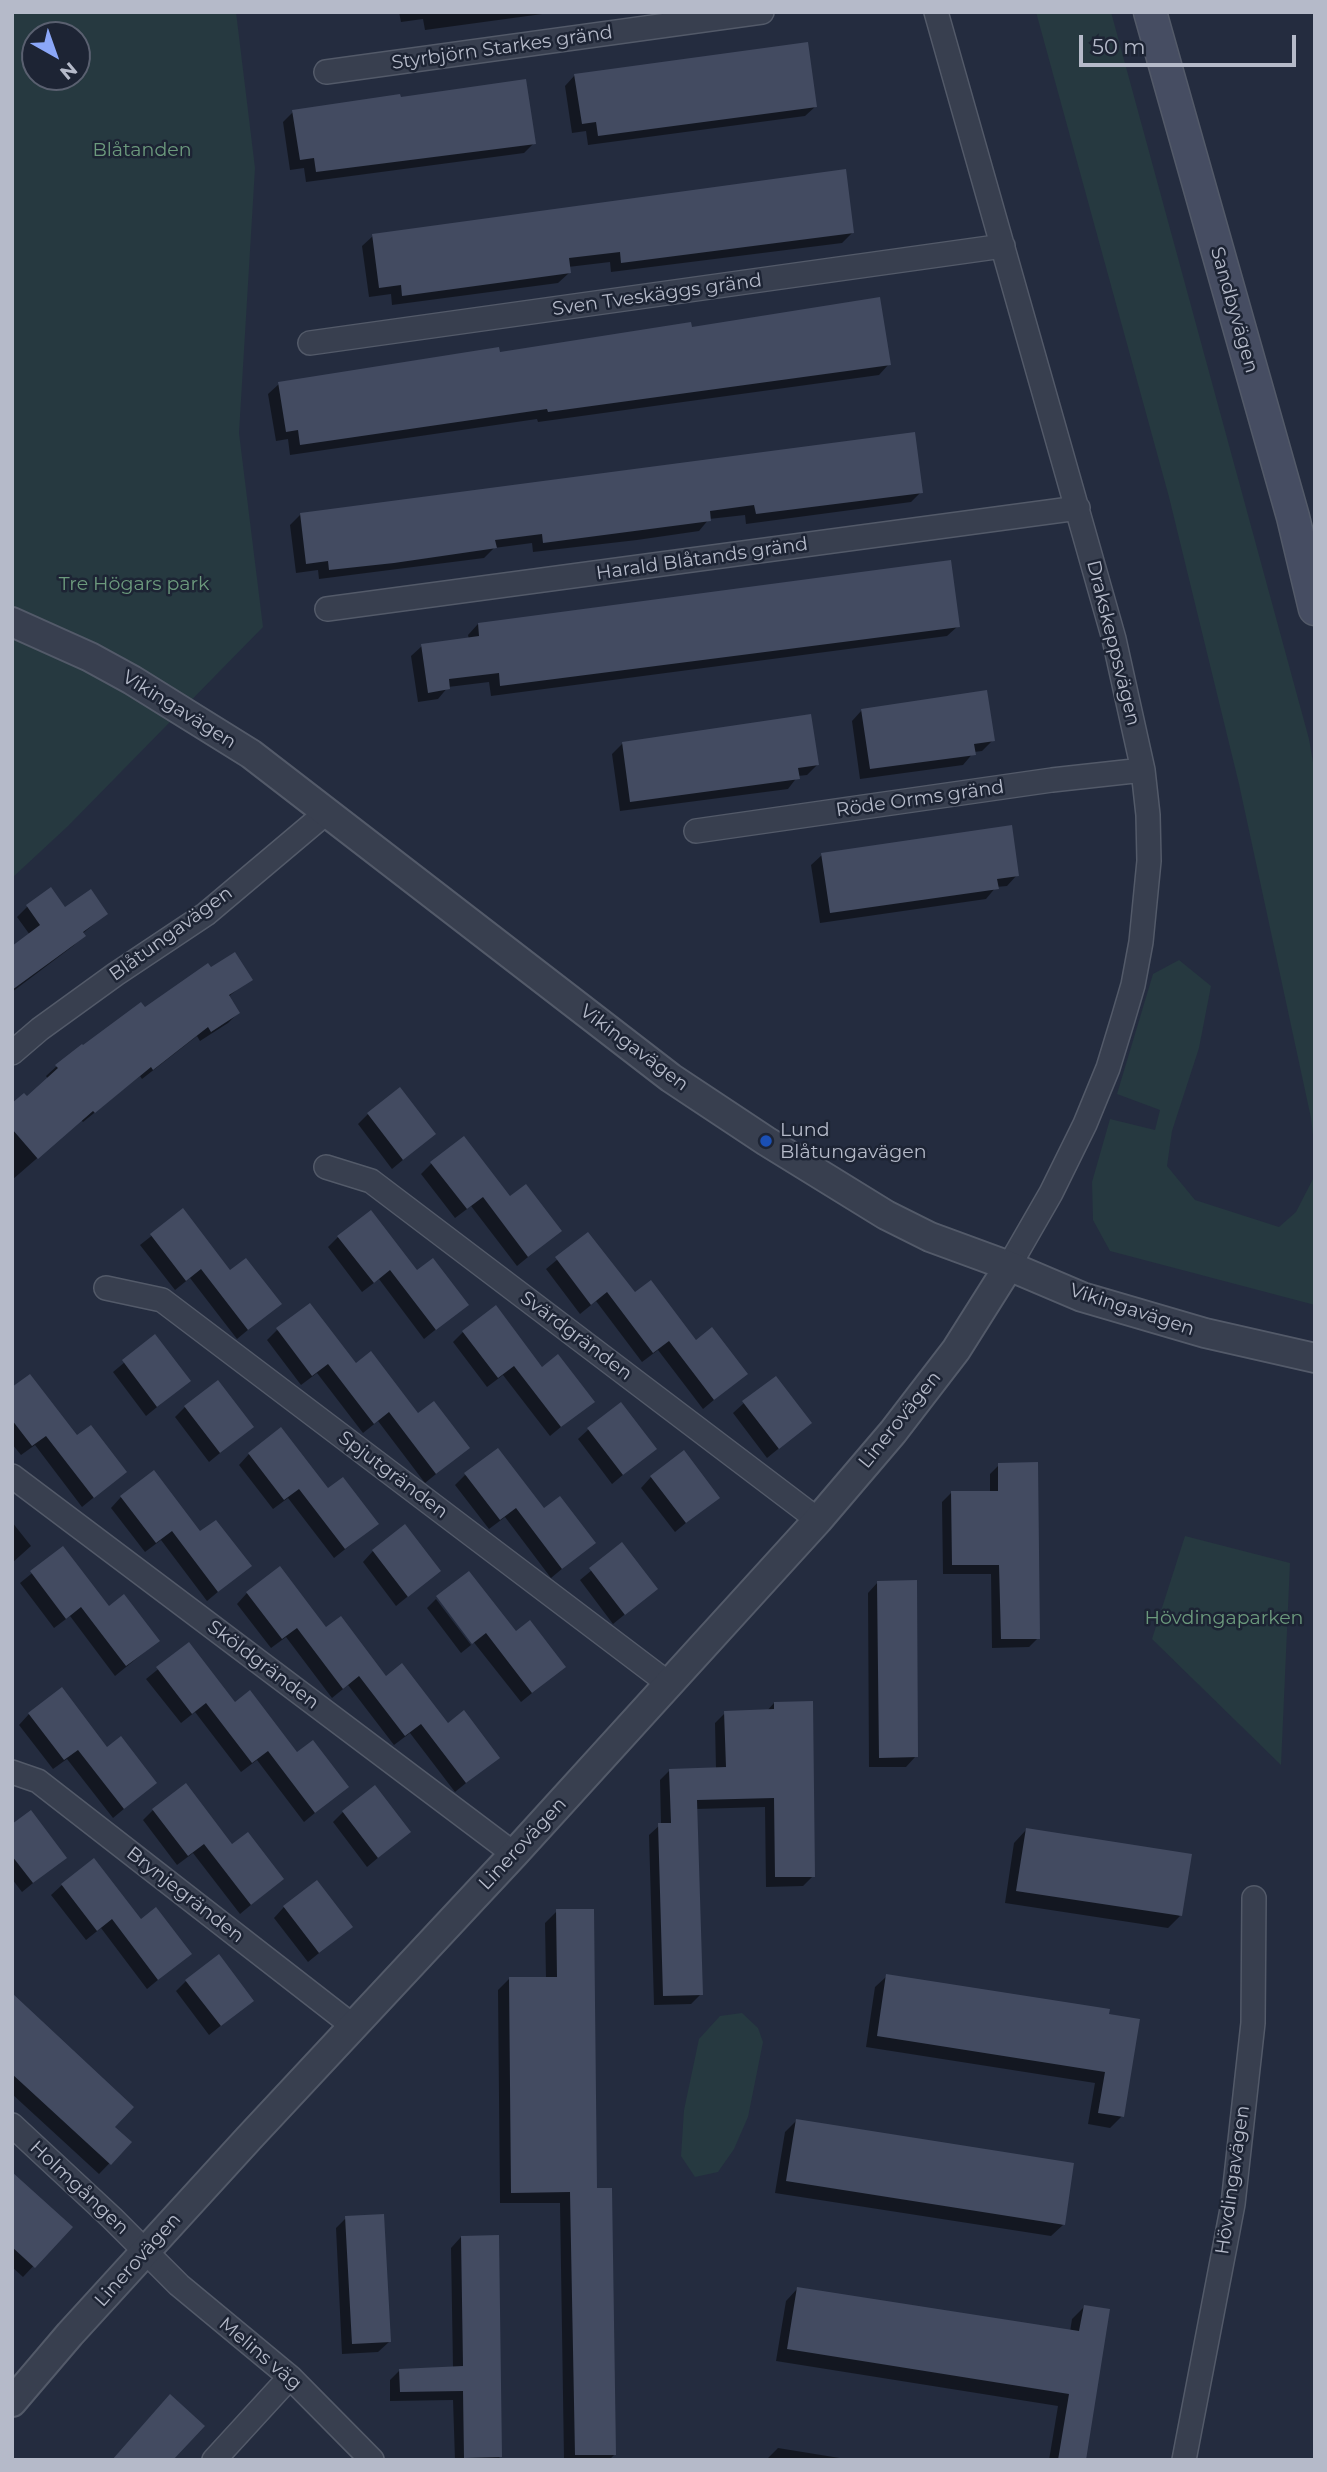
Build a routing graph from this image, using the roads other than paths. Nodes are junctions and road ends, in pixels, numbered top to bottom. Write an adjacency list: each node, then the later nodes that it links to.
1 (762, 12): 4 (street, Styrbjörn Starkes gränd)
2 (936, 12): 5 (street, Drakskeppsvägen)
3 (1150, 12): 9 (main road, Sandbyvägen)
4 (326, 72)
5 (1003, 246): 6 (street, Sven Tveskäggs gränd); 7 (street, Drakskeppsvägen)
6 (310, 343)
7 (1077, 508): 8 (street, Harald Blåtands gränd); 11 (street, Drakskeppsvägen)
8 (327, 609)
9 (1315, 609)
10 (12, 622): 12 (street, Vikingavägen)
11 (1143, 770): 13 (street, Röde Orms gränd); 16 (street, Drakskeppsvägen)
12 (327, 812): 14 (street, Blåtungavägen); 16 (street, Vikingavägen)
13 (696, 831)
14 (12, 1053)
15 (326, 1167): 20 (street, Svärdgränden)
16 (1009, 1266): 18 (street, Vikingavägen); 20 (street, Linerovägen)
17 (106, 1288): 21 (street, Spjutgränden)
18 (1315, 1358)
19 (12, 1476): 23 (street, Sköldgränden)
20 (818, 1520): 21 (street, Linerovägen)
21 (669, 1684): 23 (street, Linerovägen)
22 (12, 1772): 25 (street, Brynjegränden)
23 (513, 1854): 25 (street, Linerovägen)
24 (1254, 1898): 32 (street, Hövdingavägen)
25 (353, 2026): 27 (street, Linerovägen)
26 (12, 2125): 27 (street, Holmgången)
27 (146, 2252): 28 (street, Melins väg); 29 (street, Linerovägen)
28 (290, 2377): 30 (street); 31 (street, Melins väg)
29 (12, 2402)
30 (214, 2460)
31 (372, 2460)
32 (1184, 2460)

